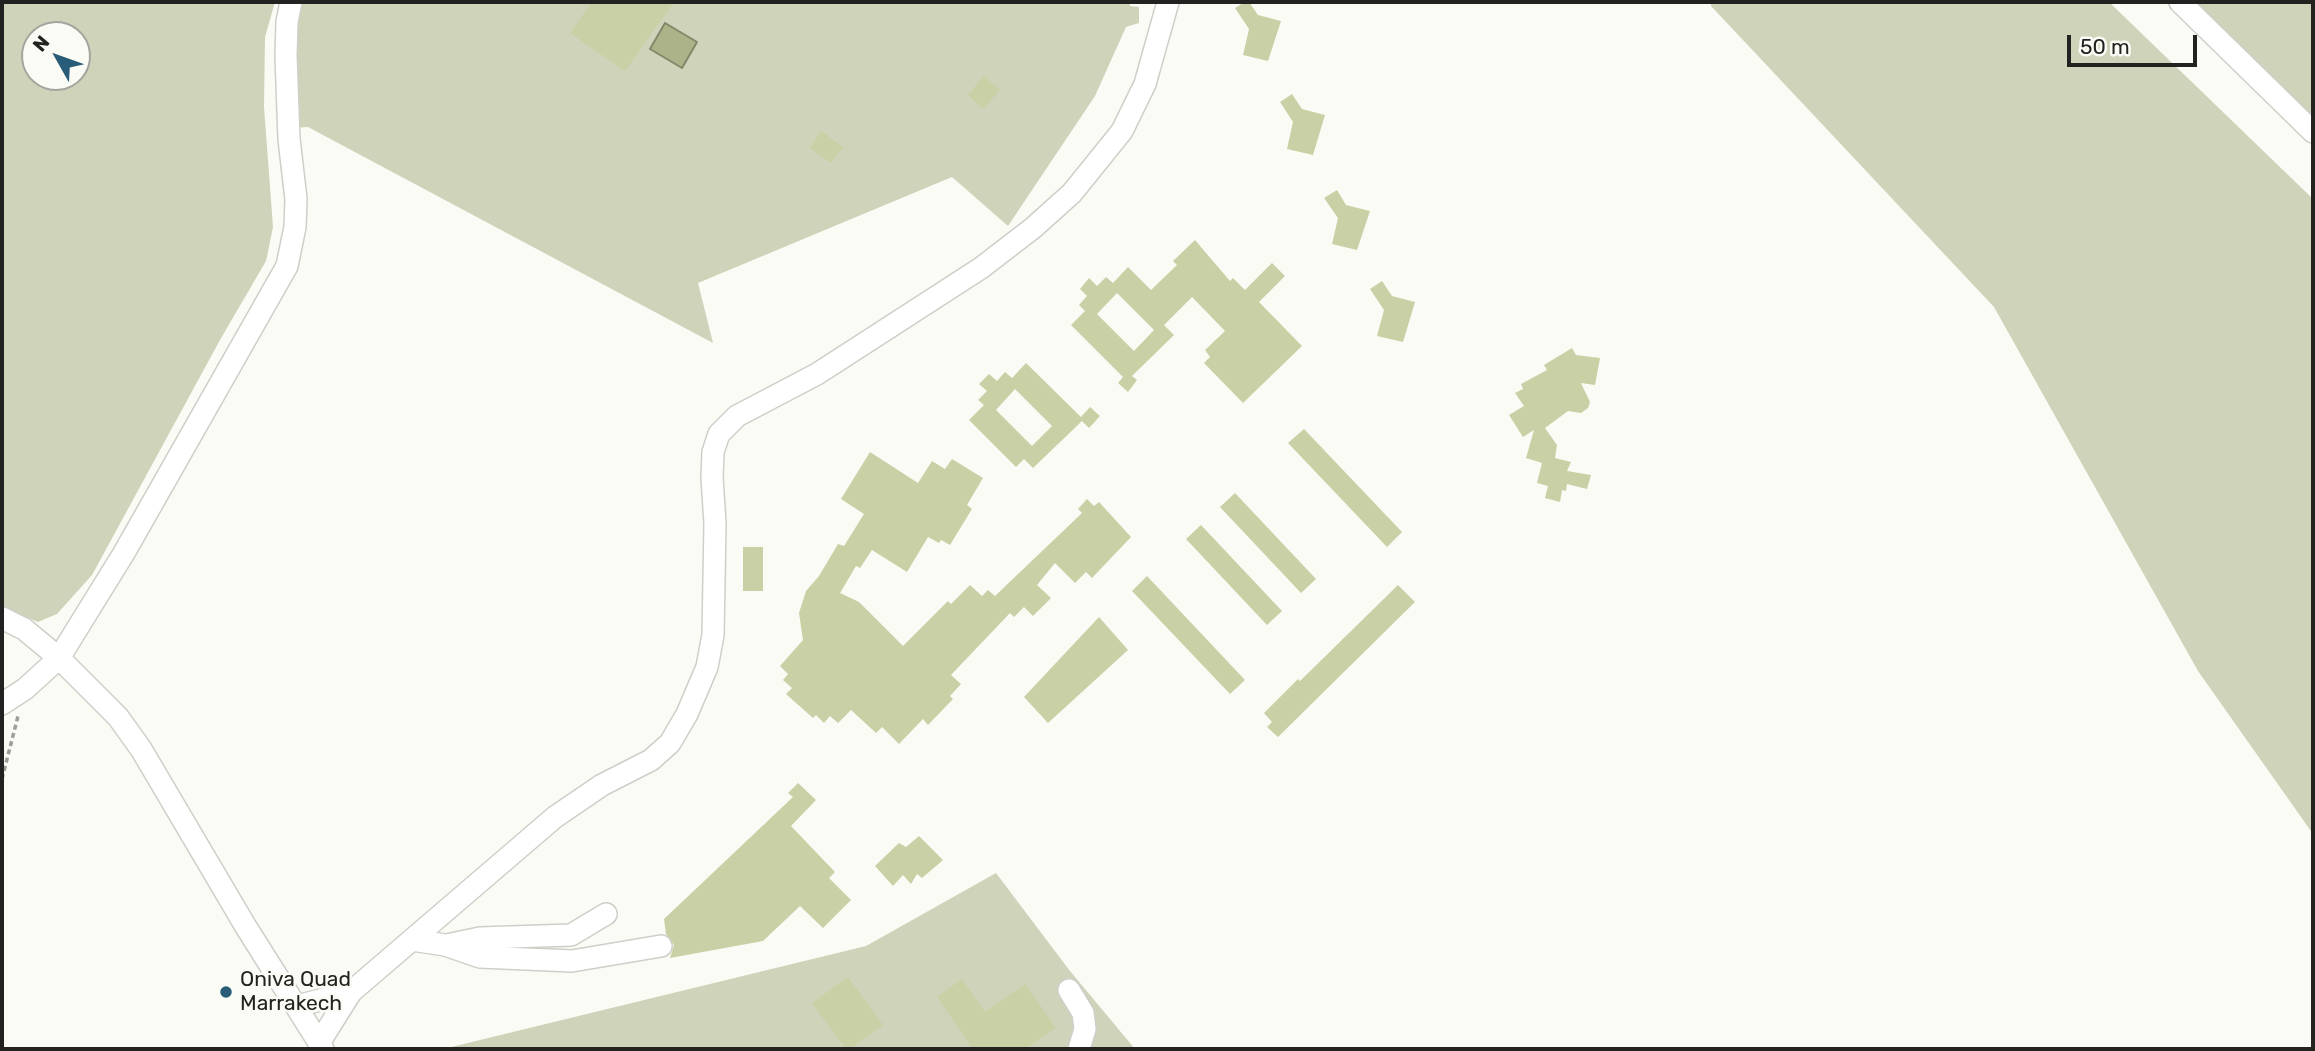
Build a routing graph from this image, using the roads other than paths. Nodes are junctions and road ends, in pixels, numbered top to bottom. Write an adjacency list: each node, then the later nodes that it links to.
1 (290, 2): 6 (street)
2 (1168, 2): 10 (street)
3 (2180, 2): 4 (street)
4 (2313, 132)
5 (2, 618): 6 (street)
6 (59, 657): 7 (street); 16 (street)
7 (2, 705)
8 (606, 914): 9 (street)
9 (572, 935): 11 (street); 13 (street)
10 (412, 940): 11 (street); 15 (street)
11 (445, 945): 13 (street)
12 (661, 946): 13 (street)
13 (572, 961)
14 (1069, 990): 18 (street)
15 (351, 992): 16 (street); 17 (street)
16 (297, 1006): 17 (street)
17 (321, 1046)
18 (1079, 1049)

